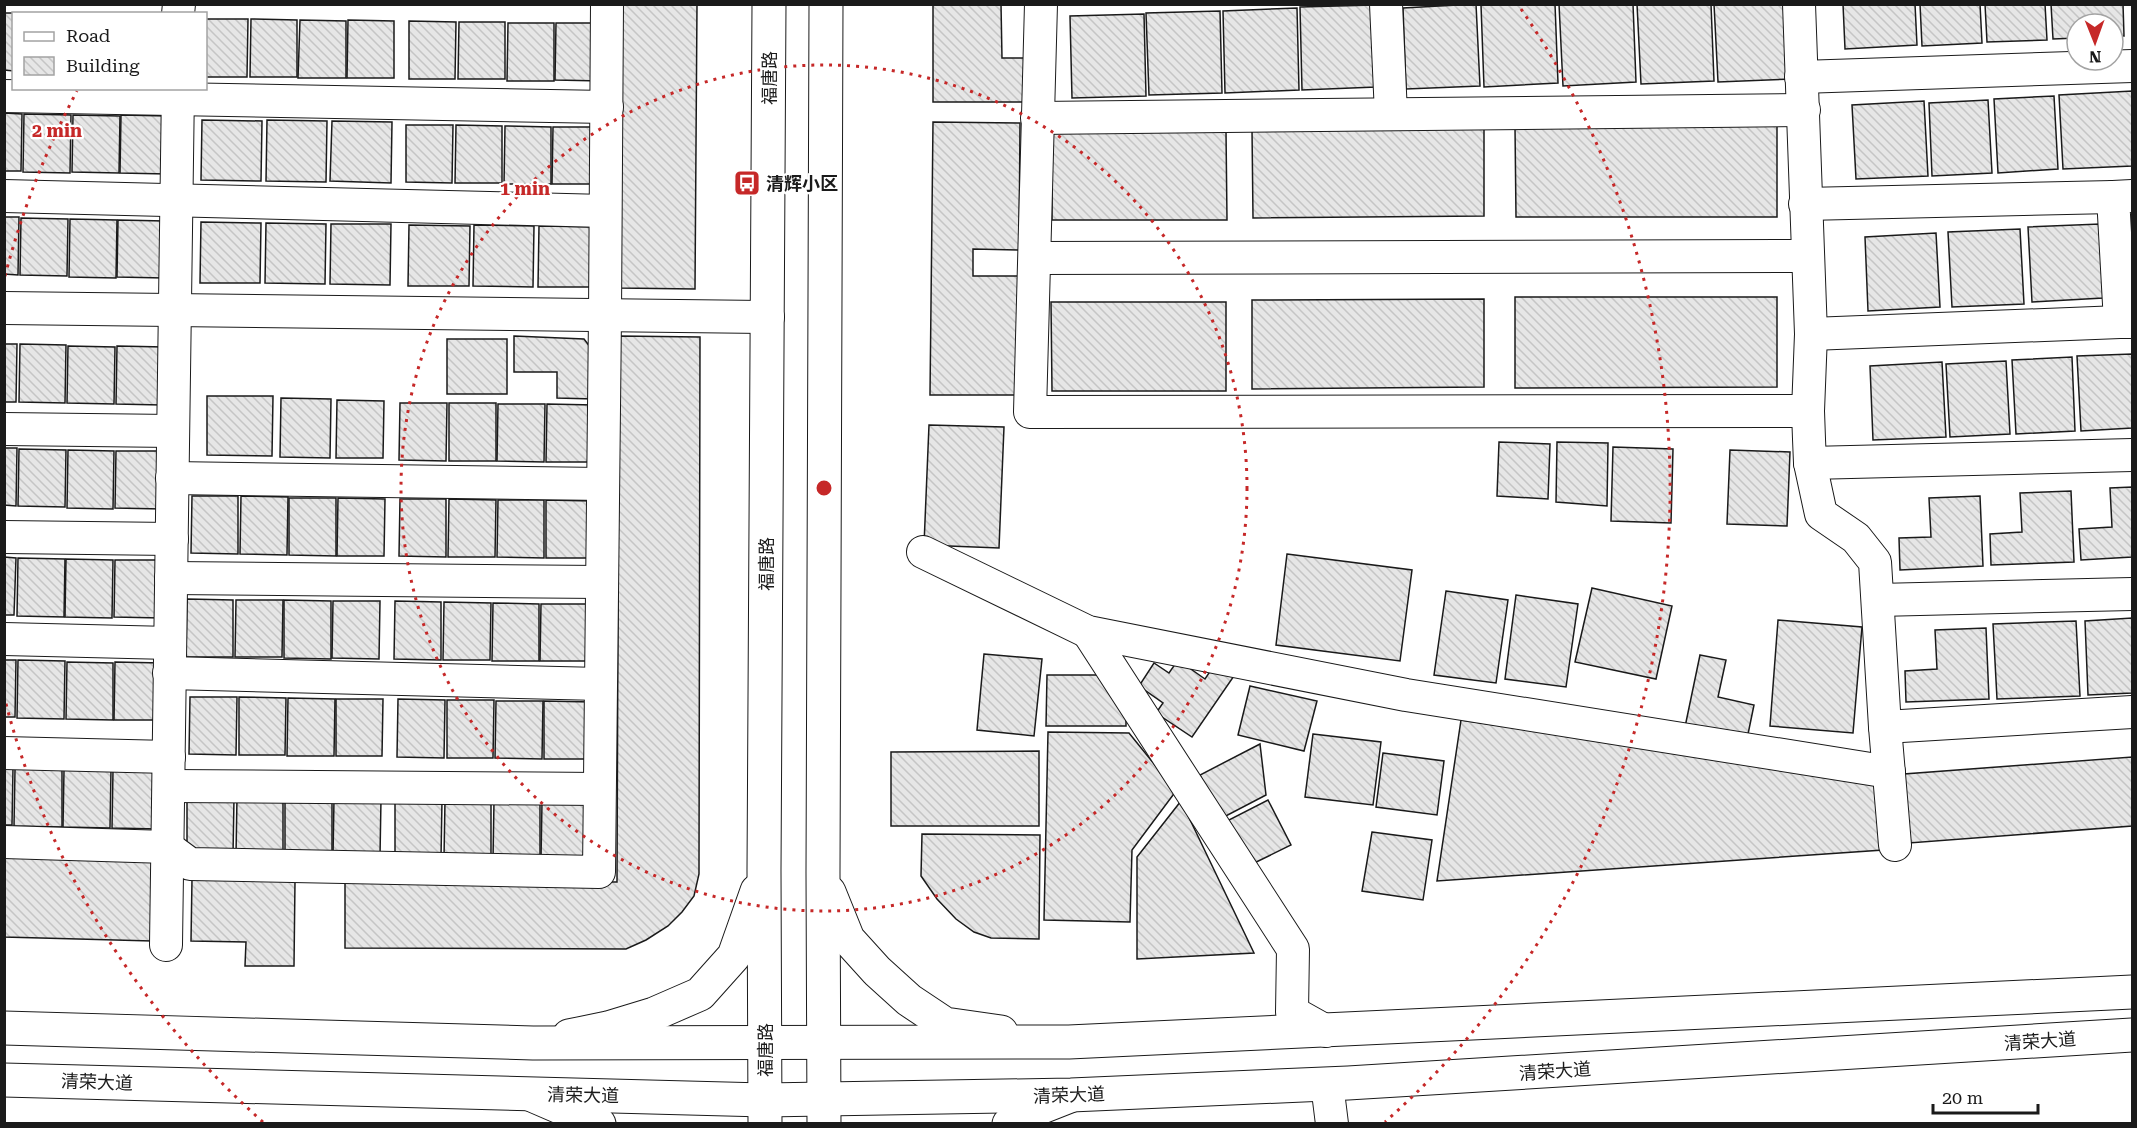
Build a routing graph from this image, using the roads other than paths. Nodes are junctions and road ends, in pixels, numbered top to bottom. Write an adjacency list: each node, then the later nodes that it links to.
1 (607, 4): 11 (street)
2 (769, 4): 25 (main road, 福唐路)
3 (826, 4): 56 (main road)
4 (1041, 4): 14 (street)
5 (1386, 4): 13 (street)
6 (1799, 4): 8 (street)
7 (2133, 66): 8 (street)
8 (1801, 77): 12 (street)
9 (178, 94): 10 (street); 11 (street); 17 (street)
10 (4, 96)
11 (607, 107): 19 (street)
12 (1803, 110): 13 (street); 18 (street)
13 (1391, 114): 14 (street)
14 (1036, 118): 21 (street)
15 (4, 196): 17 (street)
16 (2123, 196): 18 (street); 26 (street)
17 (176, 200): 19 (street); 23 (street)
18 (1805, 204): 20 (street)
19 (605, 211): 24 (street)
20 (1807, 256): 21 (street); 27 (street)
21 (1035, 258): 28 (street)
22 (4, 308): 23 (street)
23 (176, 310): 24 (street); 30 (street)
24 (605, 315): 25 (street); 34 (street)
25 (768, 317): 55 (main road, 福唐路)
26 (2126, 322): 27 (street)
27 (1811, 334): 28 (street)
28 (1808, 411): 32 (street)
29 (4, 429): 30 (street)
30 (173, 431): 33 (street)
31 (2133, 455): 32 (street)
32 (1810, 463): 41 (street)
33 (172, 478): 34 (street); 36 (street)
34 (603, 484): 39 (street)
35 (4, 537): 36 (street)
36 (172, 539): 38 (street)
37 (923, 552): 42 (street)
38 (171, 578): 39 (street); 44 (street)
39 (602, 582): 45 (street)
40 (2133, 594): 41 (street)
41 (1878, 600): 47 (street)
42 (1088, 632): 50 (street); 60 (street)
43 (4, 639): 44 (street)
44 (170, 658): 45 (street); 49 (street)
45 (600, 684): 51 (street)
46 (2133, 712): 47 (street)
47 (1885, 727): 50 (street)
48 (4, 753): 49 (street)
49 (169, 771): 51 (street); 54 (street)
50 (1889, 772): 53 (street)
51 (599, 789): 54 (street)
52 (4, 842): 54 (street)
53 (1895, 845)
54 (167, 847): 57 (street)
55 (764, 870): 62 (main road, 福唐路); 64 (main road)
56 (823, 873): 63 (main road); 65 (main road)
57 (166, 945)
58 (2133, 992): 60 (main road)
59 (4, 1028): 64 (main road)
60 (1326, 1031): 63 (main road)
61 (2133, 1035): 67 (main road, 清荣大道)
62 (765, 1042): 64 (main road); 65 (main road); 70 (main road, 福唐路)
63 (1069, 1042): 65 (main road)
64 (533, 1043)
65 (824, 1043): 71 (main road)
66 (4, 1080): 68 (main road, 清荣大道)
67 (1327, 1084): 69 (main road, 清荣大道); 74 (street)
68 (530, 1094): 70 (main road, 清荣大道); 72 (main road)
69 (1071, 1095): 71 (main road, 清荣大道); 73 (main road)
70 (765, 1112): 71 (main road, 清荣大道)
71 (824, 1112)
72 (598, 1124)
73 (1009, 1124)
74 (1332, 1124)

